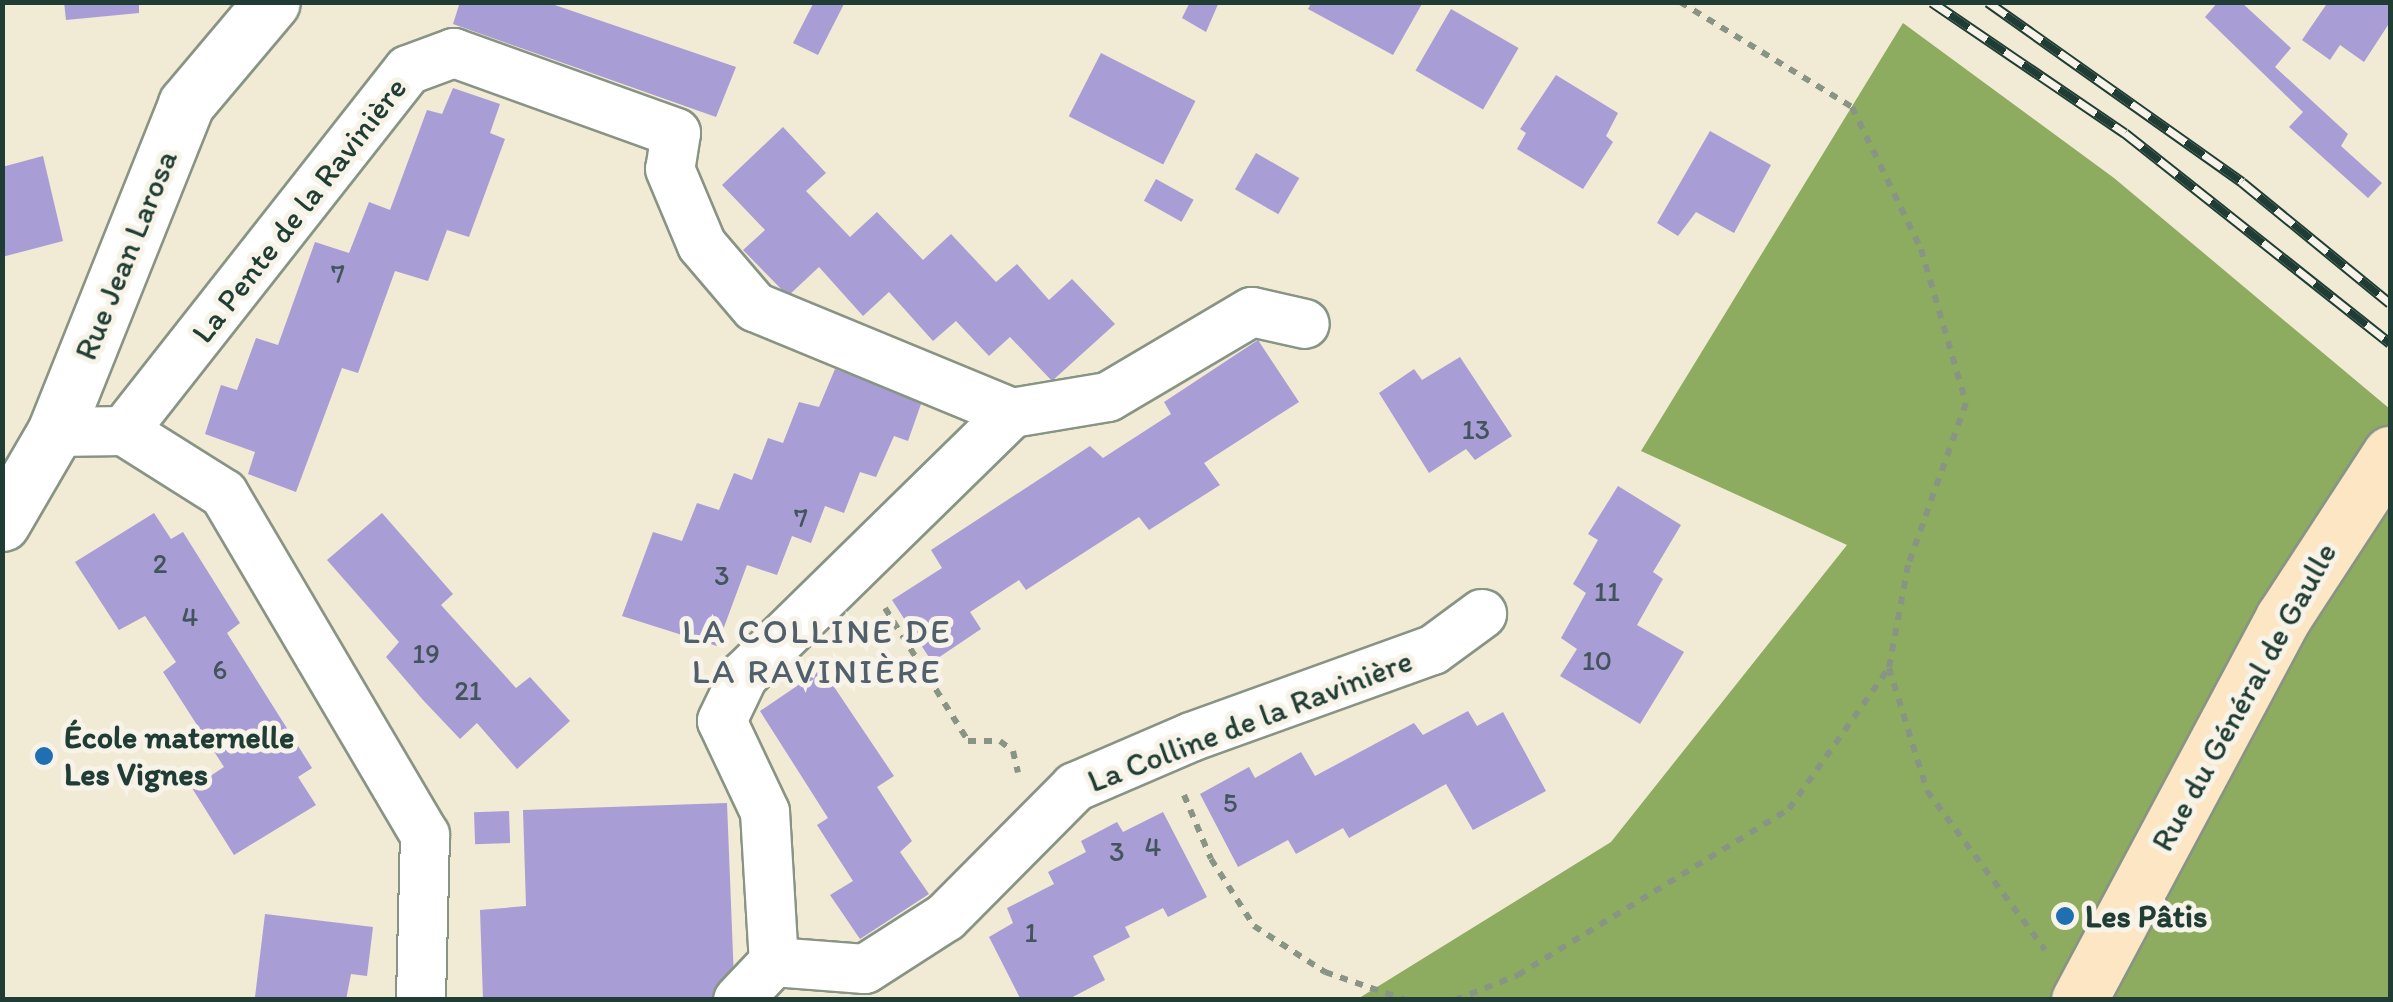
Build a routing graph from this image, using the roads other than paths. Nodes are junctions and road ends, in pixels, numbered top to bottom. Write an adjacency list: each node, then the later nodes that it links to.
1 (272, 2): 5 (street, Rue Jean Larosa)
2 (1304, 324): 3 (street)
3 (1012, 412): 4 (street, La Pente de la Ravinière); 9 (street)
4 (124, 431): 5 (street); 11 (street)
5 (56, 432): 7 (street, Rue Jean Larosa)
6 (2378, 469): 10 (main road, Rue du Général de Gaulle)
7 (2, 522)
8 (1482, 614): 9 (street, La Colline de la Ravinière)
9 (774, 962): 12 (street)
10 (2086, 988)
11 (421, 1000)
12 (738, 1000)

